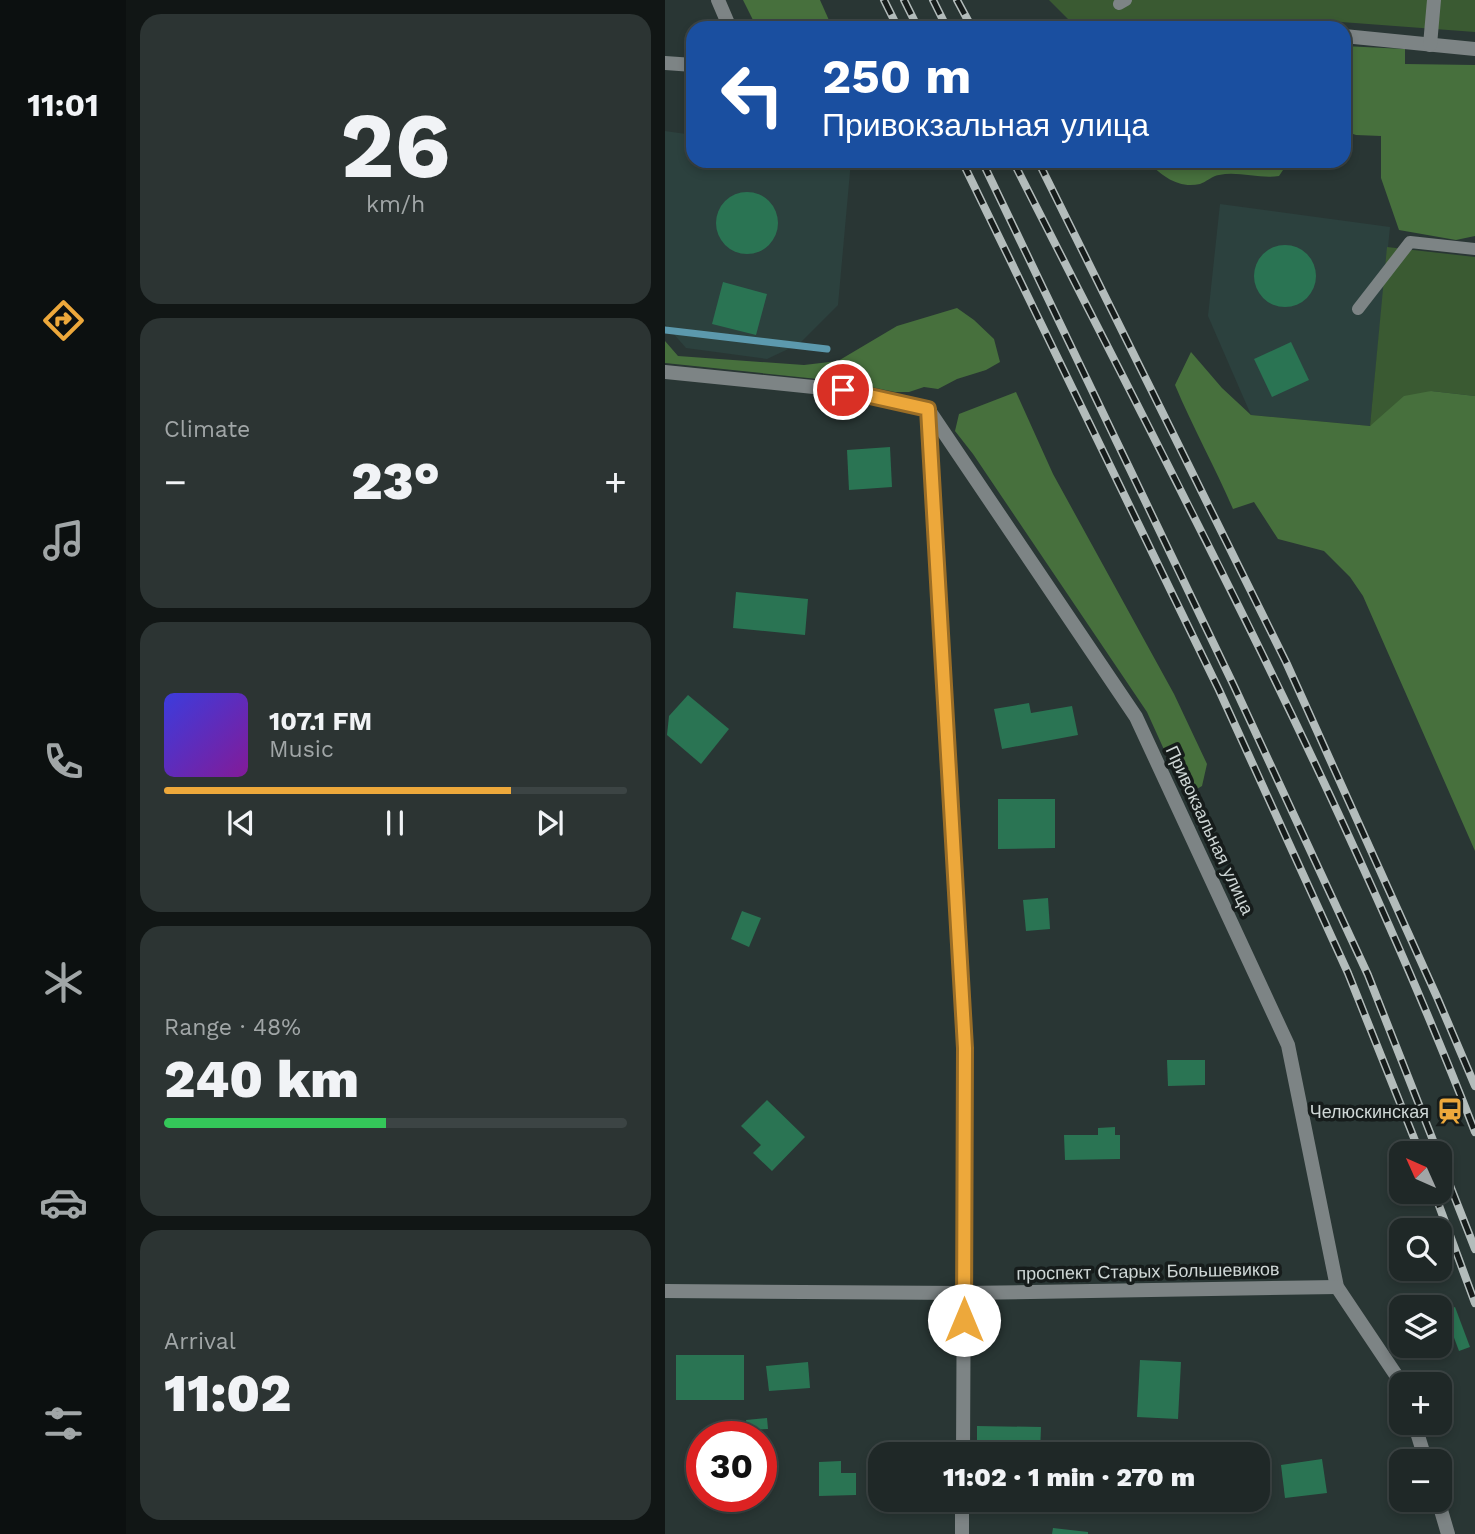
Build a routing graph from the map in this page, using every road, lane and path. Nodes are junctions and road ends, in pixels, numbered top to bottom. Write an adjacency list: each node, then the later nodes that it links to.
1 (718, 0): 3 (street)
2 (1434, 0): 5 (street)
3 (727, 21)
4 (1351, 37): 5 (street)
5 (1430, 45): 6 (street)
6 (1475, 48)
7 (665, 63): 8 (street)
8 (686, 64)
9 (1475, 248): 10 (lane)
10 (1358, 309)
11 (665, 372): 12 (street)
12 (928, 409): 13 (street, Привокзальная улица); 15 (street)
13 (1337, 1287): 15 (street, проспект Старых Большевиков); 16 (street, Привокзальная улица)
14 (665, 1291): 15 (street, проспект Старых Большевиков)
15 (964, 1293): 17 (street)
16 (1394, 1372)
17 (963, 1442)
18 (962, 1512): 20 (street)
19 (1442, 1512): 21 (street)
20 (962, 1534)
21 (1448, 1534)

